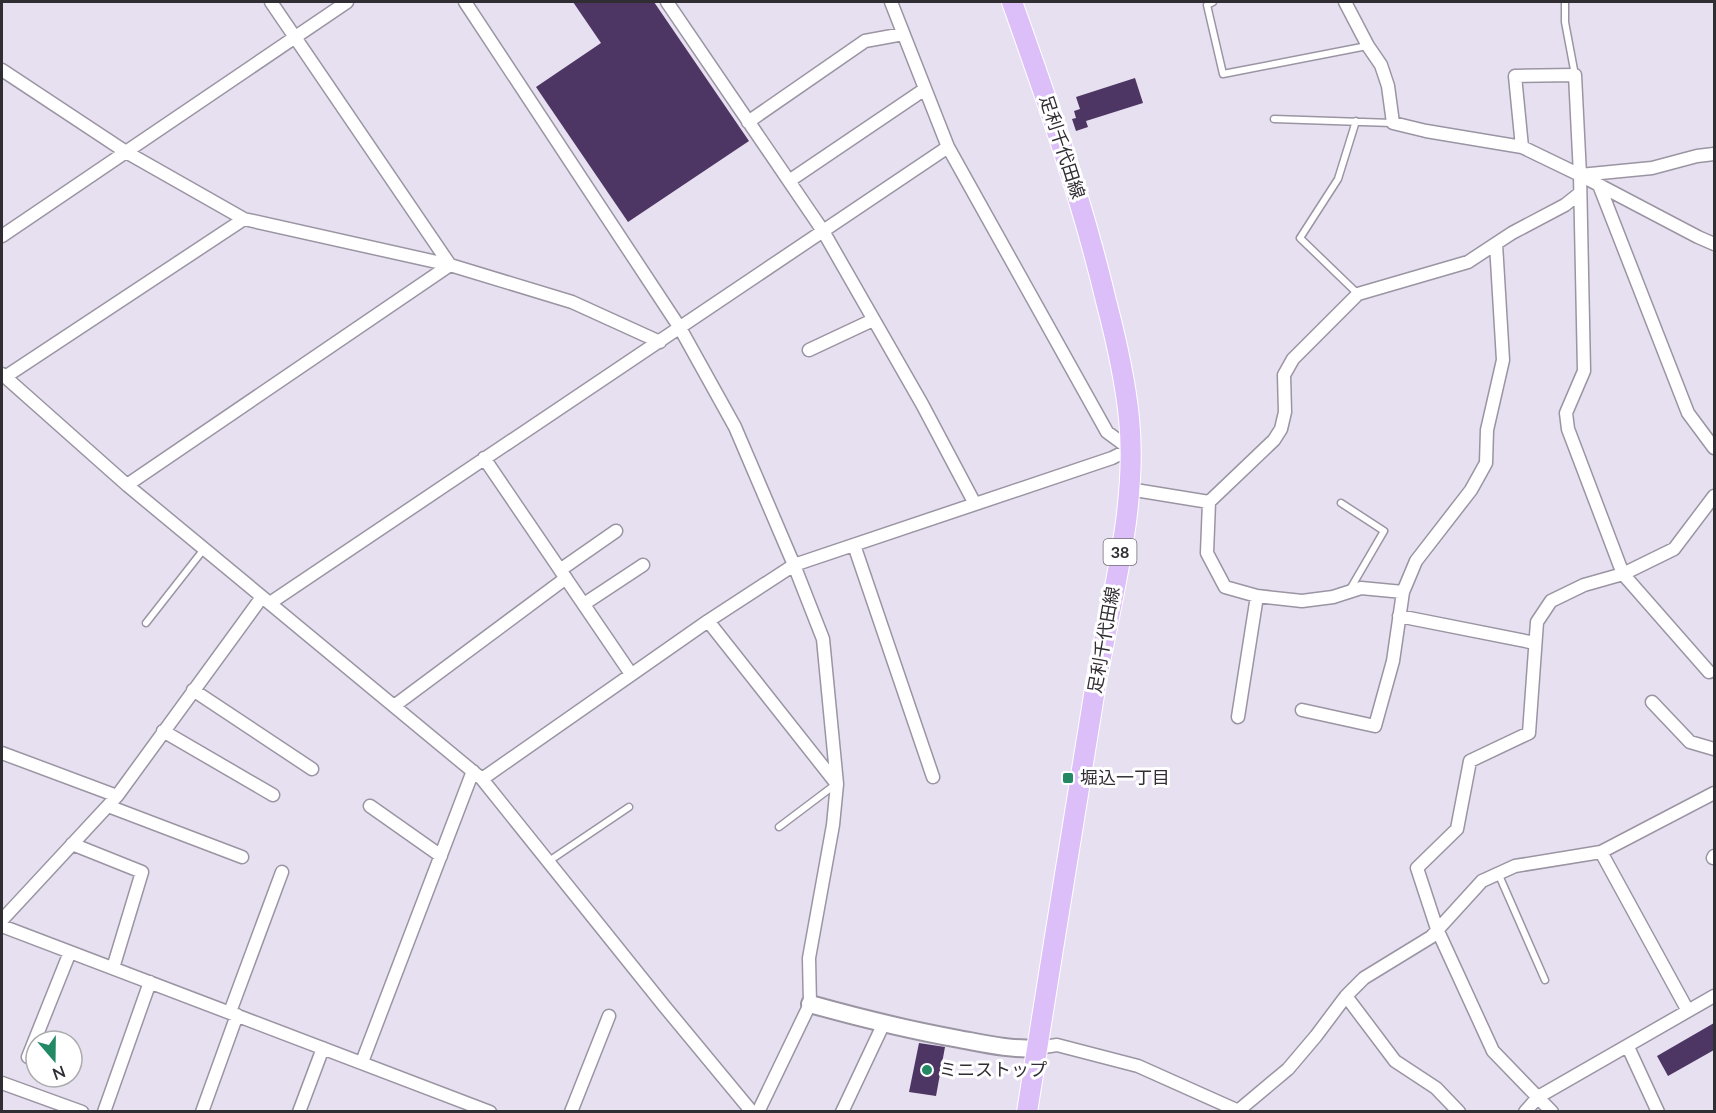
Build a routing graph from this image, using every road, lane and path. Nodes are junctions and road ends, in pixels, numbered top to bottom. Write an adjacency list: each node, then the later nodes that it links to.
1 (271, 2): 11 (street)
2 (347, 2): 11 (street)
3 (465, 2): 36 (street)
4 (667, 2): 18 (street)
5 (891, 2): 10 (street)
6 (1012, 2): 41 (main road, 足利千代田線 / 38)
7 (1213, 2): 12 (lane)
8 (1345, 2): 12 (street)
9 (1565, 2): 14 (lane)
10 (903, 34): 15 (street); 18 (street)
11 (296, 38): 22 (street); 33 (street)
12 (1368, 46): 19 (street)
13 (2, 70): 22 (street)
14 (1575, 75): 21 (street); 24 (street)
15 (925, 89): 20 (street); 25 (street)
16 (1274, 119): 17 (lane)
17 (1356, 121): 19 (lane); 34 (lane)
18 (748, 122): 25 (street)
19 (1393, 123): 21 (street)
20 (948, 147): 29 (street); 41 (street)
21 (1522, 147): 24 (street)
22 (126, 152): 28 (street); 30 (street)
23 (1714, 154): 24 (street)
24 (1580, 175): 26 (street); 27 (street)
25 (789, 181): 29 (street)
26 (1599, 185): 32 (street); 40 (street)
27 (1580, 193): 31 (street); 55 (street)
28 (244, 219): 33 (street); 39 (street)
29 (823, 231): 35 (street); 36 (street)
30 (2, 236)
31 (1496, 244): 34 (street); 57 (street)
32 (1714, 244)
33 (450, 265): 37 (street); 43 (street)
34 (1358, 294): 46 (street)
35 (873, 320): 38 (street); 48 (street)
36 (681, 328): 37 (street); 53 (street)
37 (660, 342): 42 (street)
38 (809, 350)
39 (3, 376): 43 (street)
40 (1714, 448)
41 (1130, 449): 44 (main road, 足利千代田線 / 38); 48 (street)
42 (484, 458): 54 (street); 59 (street)
43 (128, 485): 51 (street)
44 (1128, 489): 46 (street); 110 (main road, 足利千代田線 / 38)
45 (1714, 496): 55 (street)
46 (1209, 502): 58 (street)
47 (1341, 503): 56 (lane)
48 (975, 504): 50 (street)
49 (616, 531): 54 (street)
50 (854, 545): 53 (street); 77 (street)
51 (204, 549): 59 (street); 63 (lane)
52 (643, 565): 60 (street)
53 (794, 565): 62 (street); 78 (street)
54 (563, 574): 60 (street); 69 (street)
55 (1623, 574): 64 (street); 65 (street)
56 (1349, 592): 57 (street); 58 (street)
57 (1403, 592): 61 (street)
58 (1257, 596): 71 (street)
59 (266, 600): 67 (street); 69 (street)
60 (584, 604): 66 (street)
61 (1400, 616): 64 (street); 70 (street)
62 (708, 621): 66 (street); 78 (street)
63 (146, 623)
64 (1535, 643): 95 (street)
65 (1709, 672)
66 (632, 674): 76 (street)
67 (193, 690): 72 (street); 75 (street)
68 (1652, 702): 73 (street)
69 (394, 706): 76 (street)
70 (1302, 710)
71 (1238, 717)
72 (163, 731): 80 (street); 81 (street)
73 (1714, 749)
74 (2, 753): 81 (street)
75 (312, 769)
76 (477, 775): 88 (street); 90 (street)
77 (933, 777)
78 (837, 784): 85 (lane); 102 (street)
79 (1714, 793): 87 (street)
80 (273, 795)
81 (117, 796): 82 (street)
82 (108, 806): 86 (street); 89 (street)
83 (370, 806): 88 (street)
84 (629, 807): 90 (lane)
85 (779, 827)
86 (72, 844): 93 (street); 97 (street)
87 (1601, 852): 92 (street); 103 (street)
88 (441, 856): 111 (street)
89 (243, 857)
90 (548, 862): 123 (street)
91 (282, 872): 104 (street)
92 (1498, 873): 95 (street); 98 (lane)
93 (2, 920)
94 (2, 926): 96 (street)
95 (1437, 929): 100 (street); 113 (street)
96 (70, 952): 97 (street); 107 (street)
97 (112, 968): 99 (street)
98 (1545, 980)
99 (150, 982): 104 (street); 118 (street)
100 (1346, 996): 116 (street); 127 (street)
101 (1714, 996): 103 (street)
102 (810, 1004): 106 (street); 124 (street)
103 (1688, 1011): 108 (street)
104 (233, 1014): 109 (street); 119 (street)
105 (609, 1016): 122 (street)
106 (883, 1025): 110 (street); 125 (street)
107 (39, 1029)
108 (1628, 1047): 113 (street); 130 (street)
109 (323, 1048): 111 (street); 120 (street)
110 (1037, 1048): 115 (street); 126 (main road, 足利千代田線 / 38)
111 (362, 1062): 114 (street)
112 (2, 1083): 117 (street)
113 (1538, 1097): 128 (street); 129 (street)
114 (456, 1106): 121 (street)
115 (1221, 1108): 116 (street)
116 (1240, 1111)
117 (82, 1112)
118 (104, 1112)
119 (202, 1112)
120 (299, 1112)
121 (490, 1112)
122 (571, 1112)
123 (752, 1112)
124 (758, 1112)
125 (842, 1112)
126 (1027, 1112)
127 (1459, 1112)
128 (1525, 1112)
129 (1552, 1112)
130 (1659, 1112)

